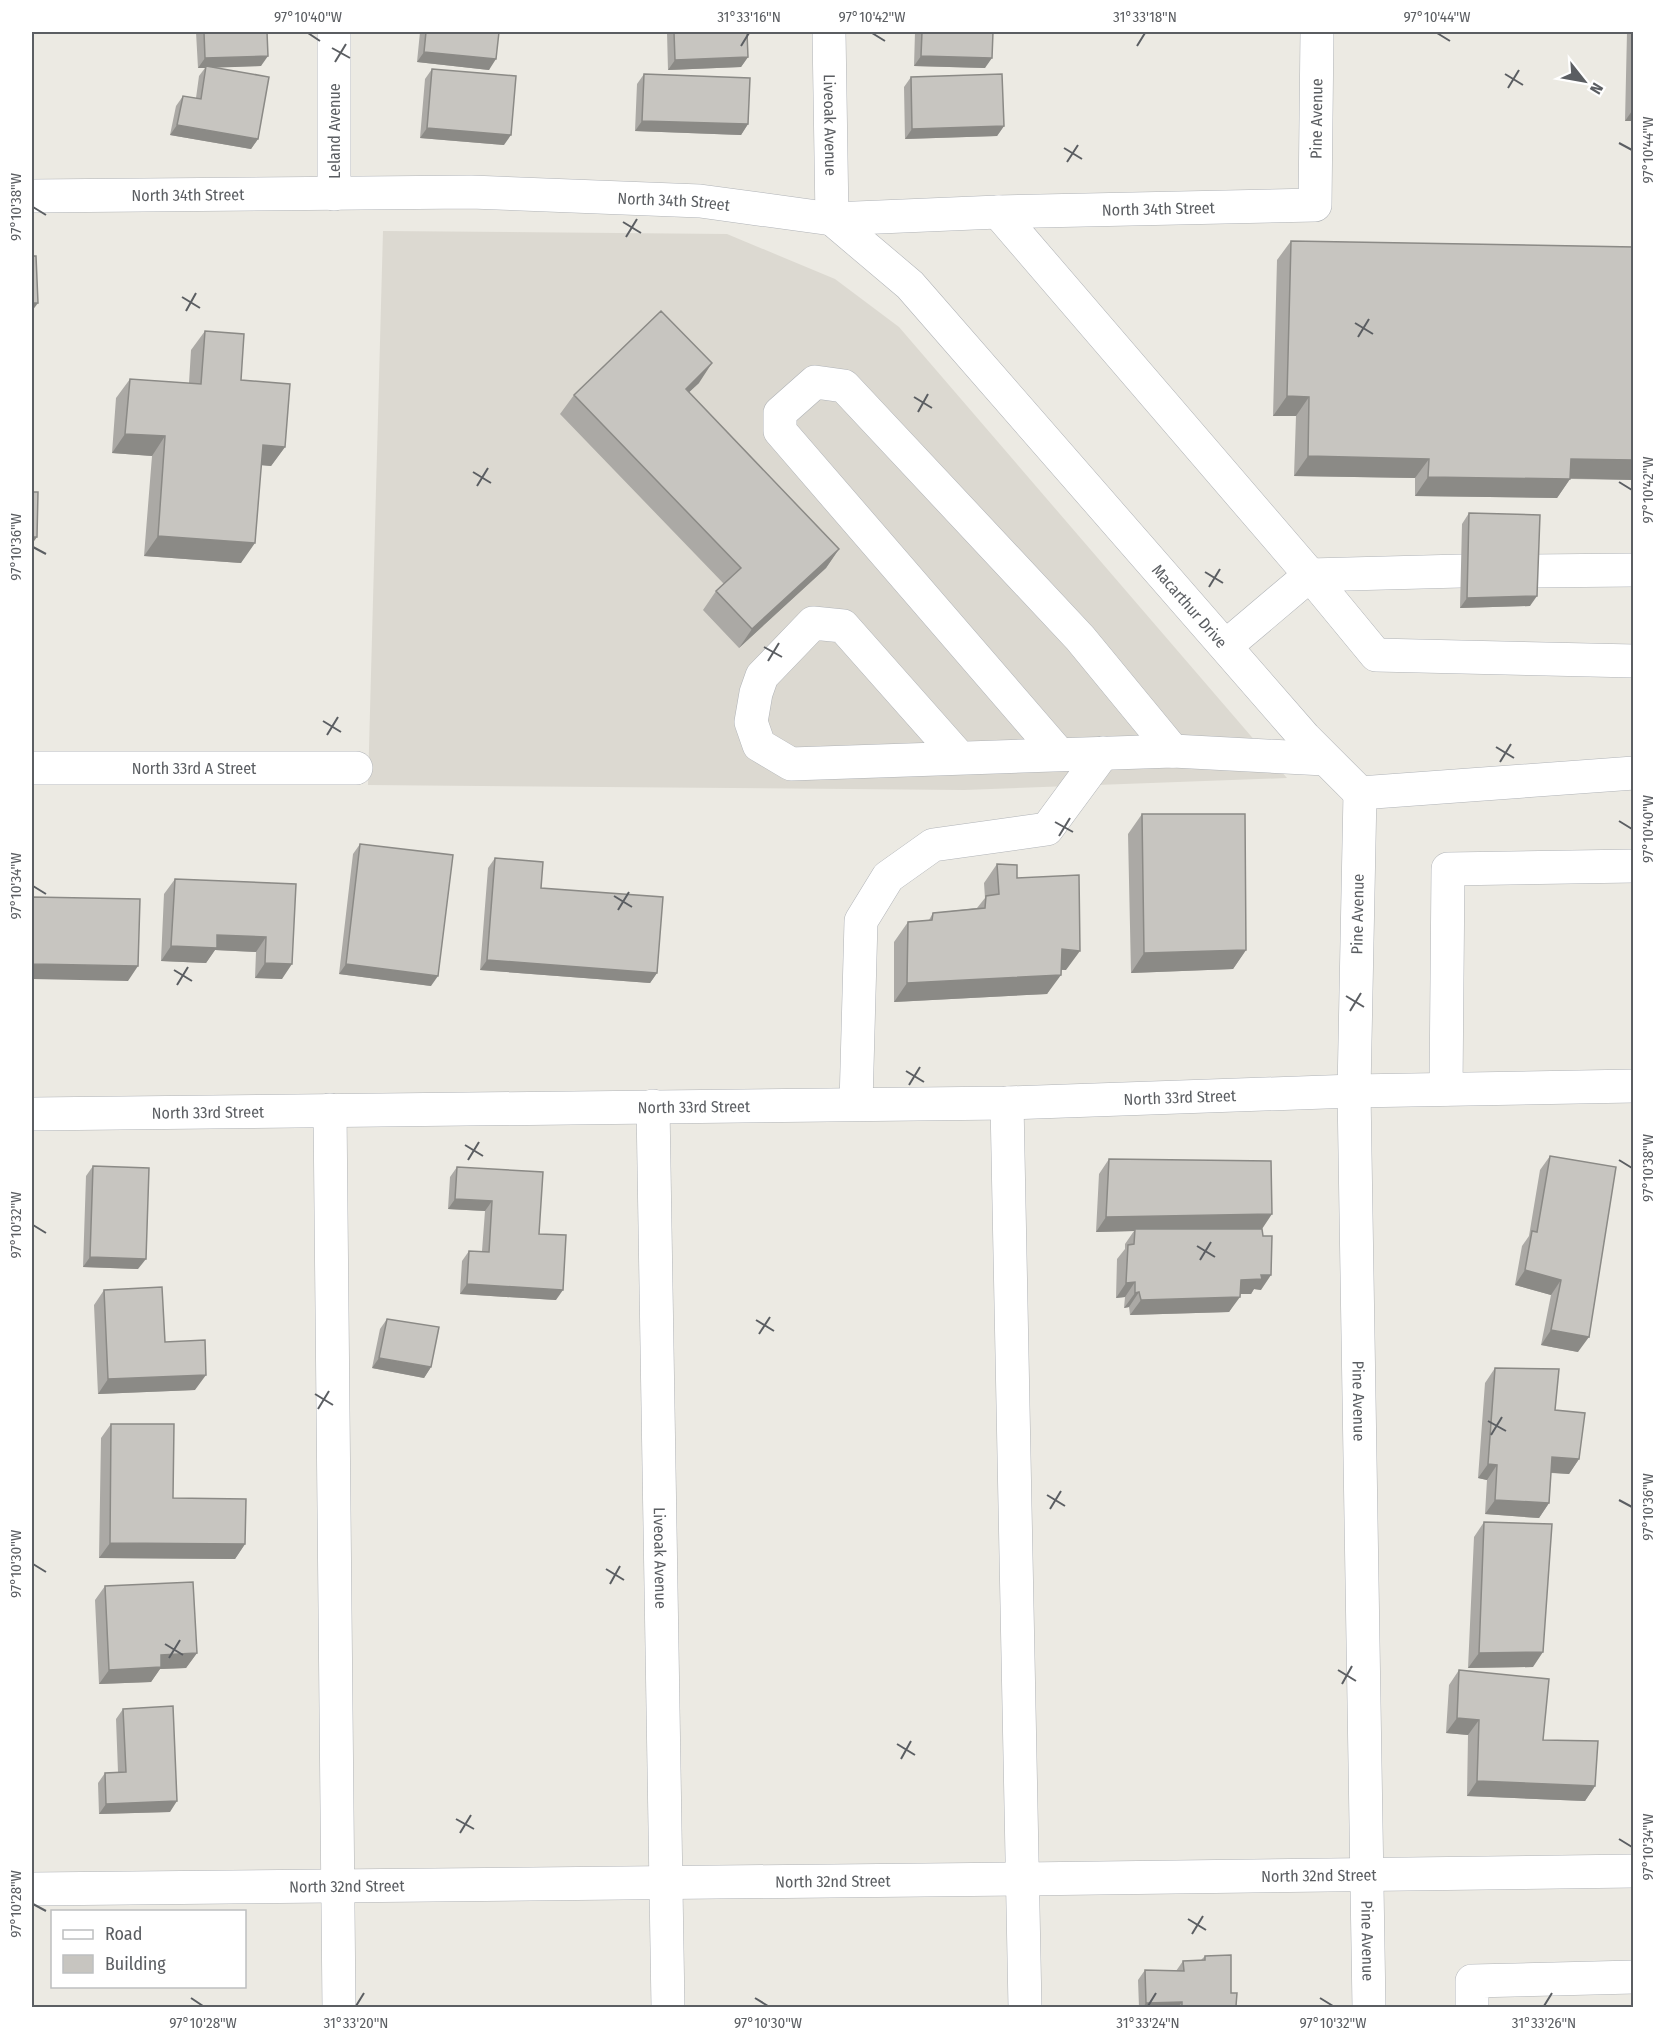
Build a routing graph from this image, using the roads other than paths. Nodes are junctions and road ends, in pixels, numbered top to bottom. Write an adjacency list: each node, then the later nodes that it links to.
1 (334, 32): 4 (street, Leland Avenue)
2 (829, 32): 8 (street, Liveoak Avenue)
3 (1317, 32): 6 (street, Pine Avenue)
4 (334, 194): 5 (street, North 34th Street); 8 (street, North 34th Street)
5 (32, 195)
6 (1315, 206): 7 (street, North 34th Street)
7 (998, 212): 8 (street, North 34th Street); 12 (street)
8 (832, 219): 13 (street, Macarthur Drive)
9 (1634, 570): 11 (street)
10 (1461, 571): 12 (street)
11 (1532, 571)
12 (1310, 574): 13 (street); 14 (street)
13 (1226, 646): 19 (street, Macarthur Drive)
14 (1634, 661)
15 (1173, 751): 16 (street); 17 (street); 19 (street)
16 (1103, 753): 17 (street); 29 (street)
17 (1059, 754): 18 (street)
18 (959, 757): 18 (street)
19 (1325, 759): 23 (street, Macarthur Drive)
20 (32, 768): 21 (street, North 33rd A Street)
21 (357, 768)
22 (1634, 773): 23 (street)
23 (1359, 793): 27 (street, Pine Avenue)
24 (1634, 866): 26 (street)
25 (1634, 1086): 26 (street, North 33rd Street)
26 (1446, 1089): 27 (street, North 33rd Street)
27 (1354, 1091): 28 (street, North 33rd Street); 34 (street, Pine Avenue)
28 (1007, 1103): 29 (street, North 33rd Street); 35 (street)
29 (856, 1104): 30 (street, North 33rd Street)
30 (653, 1106): 31 (street, North 33rd Street); 36 (street, Liveoak Avenue)
31 (330, 1110): 32 (street, North 33rd Street); 37 (street)
32 (32, 1114)
33 (1634, 1870): 34 (street, North 32nd Street)
34 (1368, 1875): 35 (street, North 32nd Street); 43 (street, Pine Avenue)
35 (1023, 1879): 36 (street, North 32nd Street); 42 (street)
36 (665, 1883): 37 (street, North 32nd Street); 41 (street, Liveoak Avenue)
37 (339, 1886): 38 (street, North 32nd Street); 40 (street)
38 (32, 1889)
39 (1634, 1977): 44 (street)
40 (339, 2007)
41 (668, 2007)
42 (1025, 2007)
43 (1368, 2007)
44 (1472, 2007)

